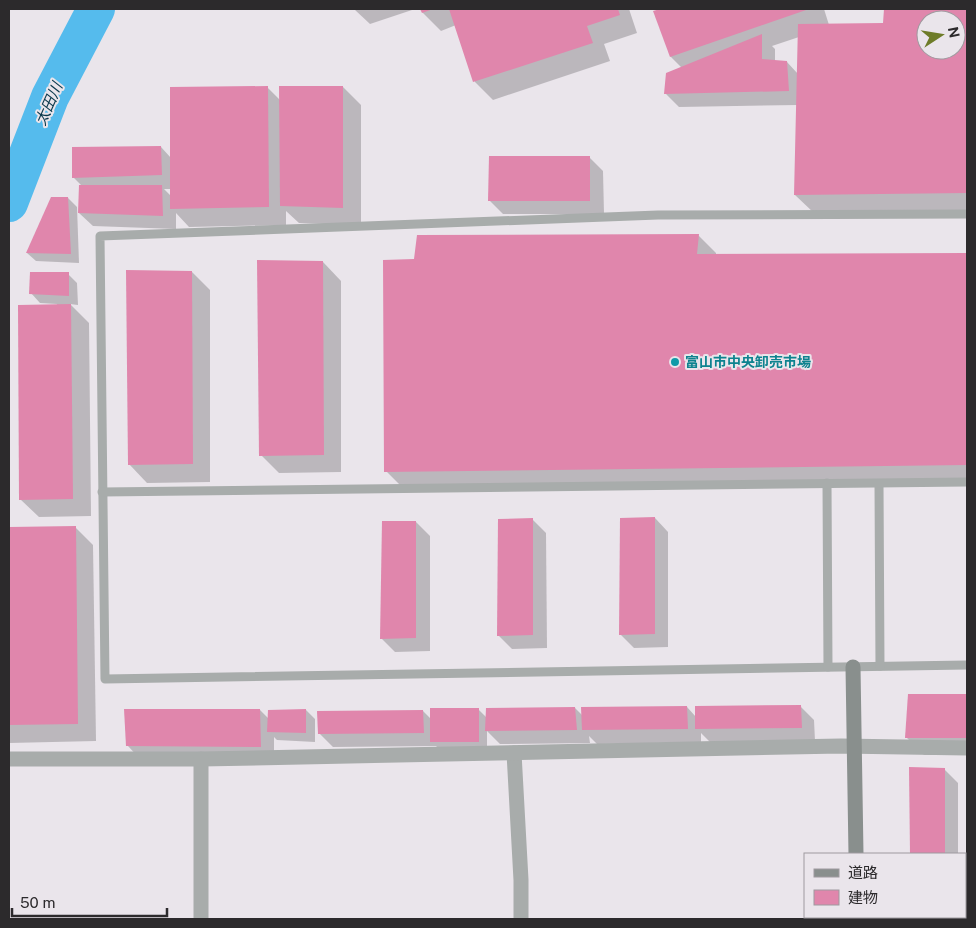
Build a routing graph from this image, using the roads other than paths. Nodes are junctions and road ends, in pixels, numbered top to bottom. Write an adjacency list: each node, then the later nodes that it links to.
1 (967, 214): 5 (lane)
2 (967, 482): 4 (lane)
3 (828, 483): 4 (lane); 5 (lane); 8 (lane)
4 (879, 484): 7 (lane)
5 (102, 492): 8 (lane)
6 (967, 665): 7 (lane)
7 (880, 666): 9 (lane)
8 (828, 667): 9 (lane)
9 (853, 667): 10 (street)
10 (853, 746): 11 (street); 12 (street); 15 (street)
11 (967, 748)
12 (514, 753): 13 (street); 17 (street)
13 (202, 759): 14 (street); 16 (street)
14 (9, 760)
15 (856, 853)
16 (201, 919)
17 (521, 919)

